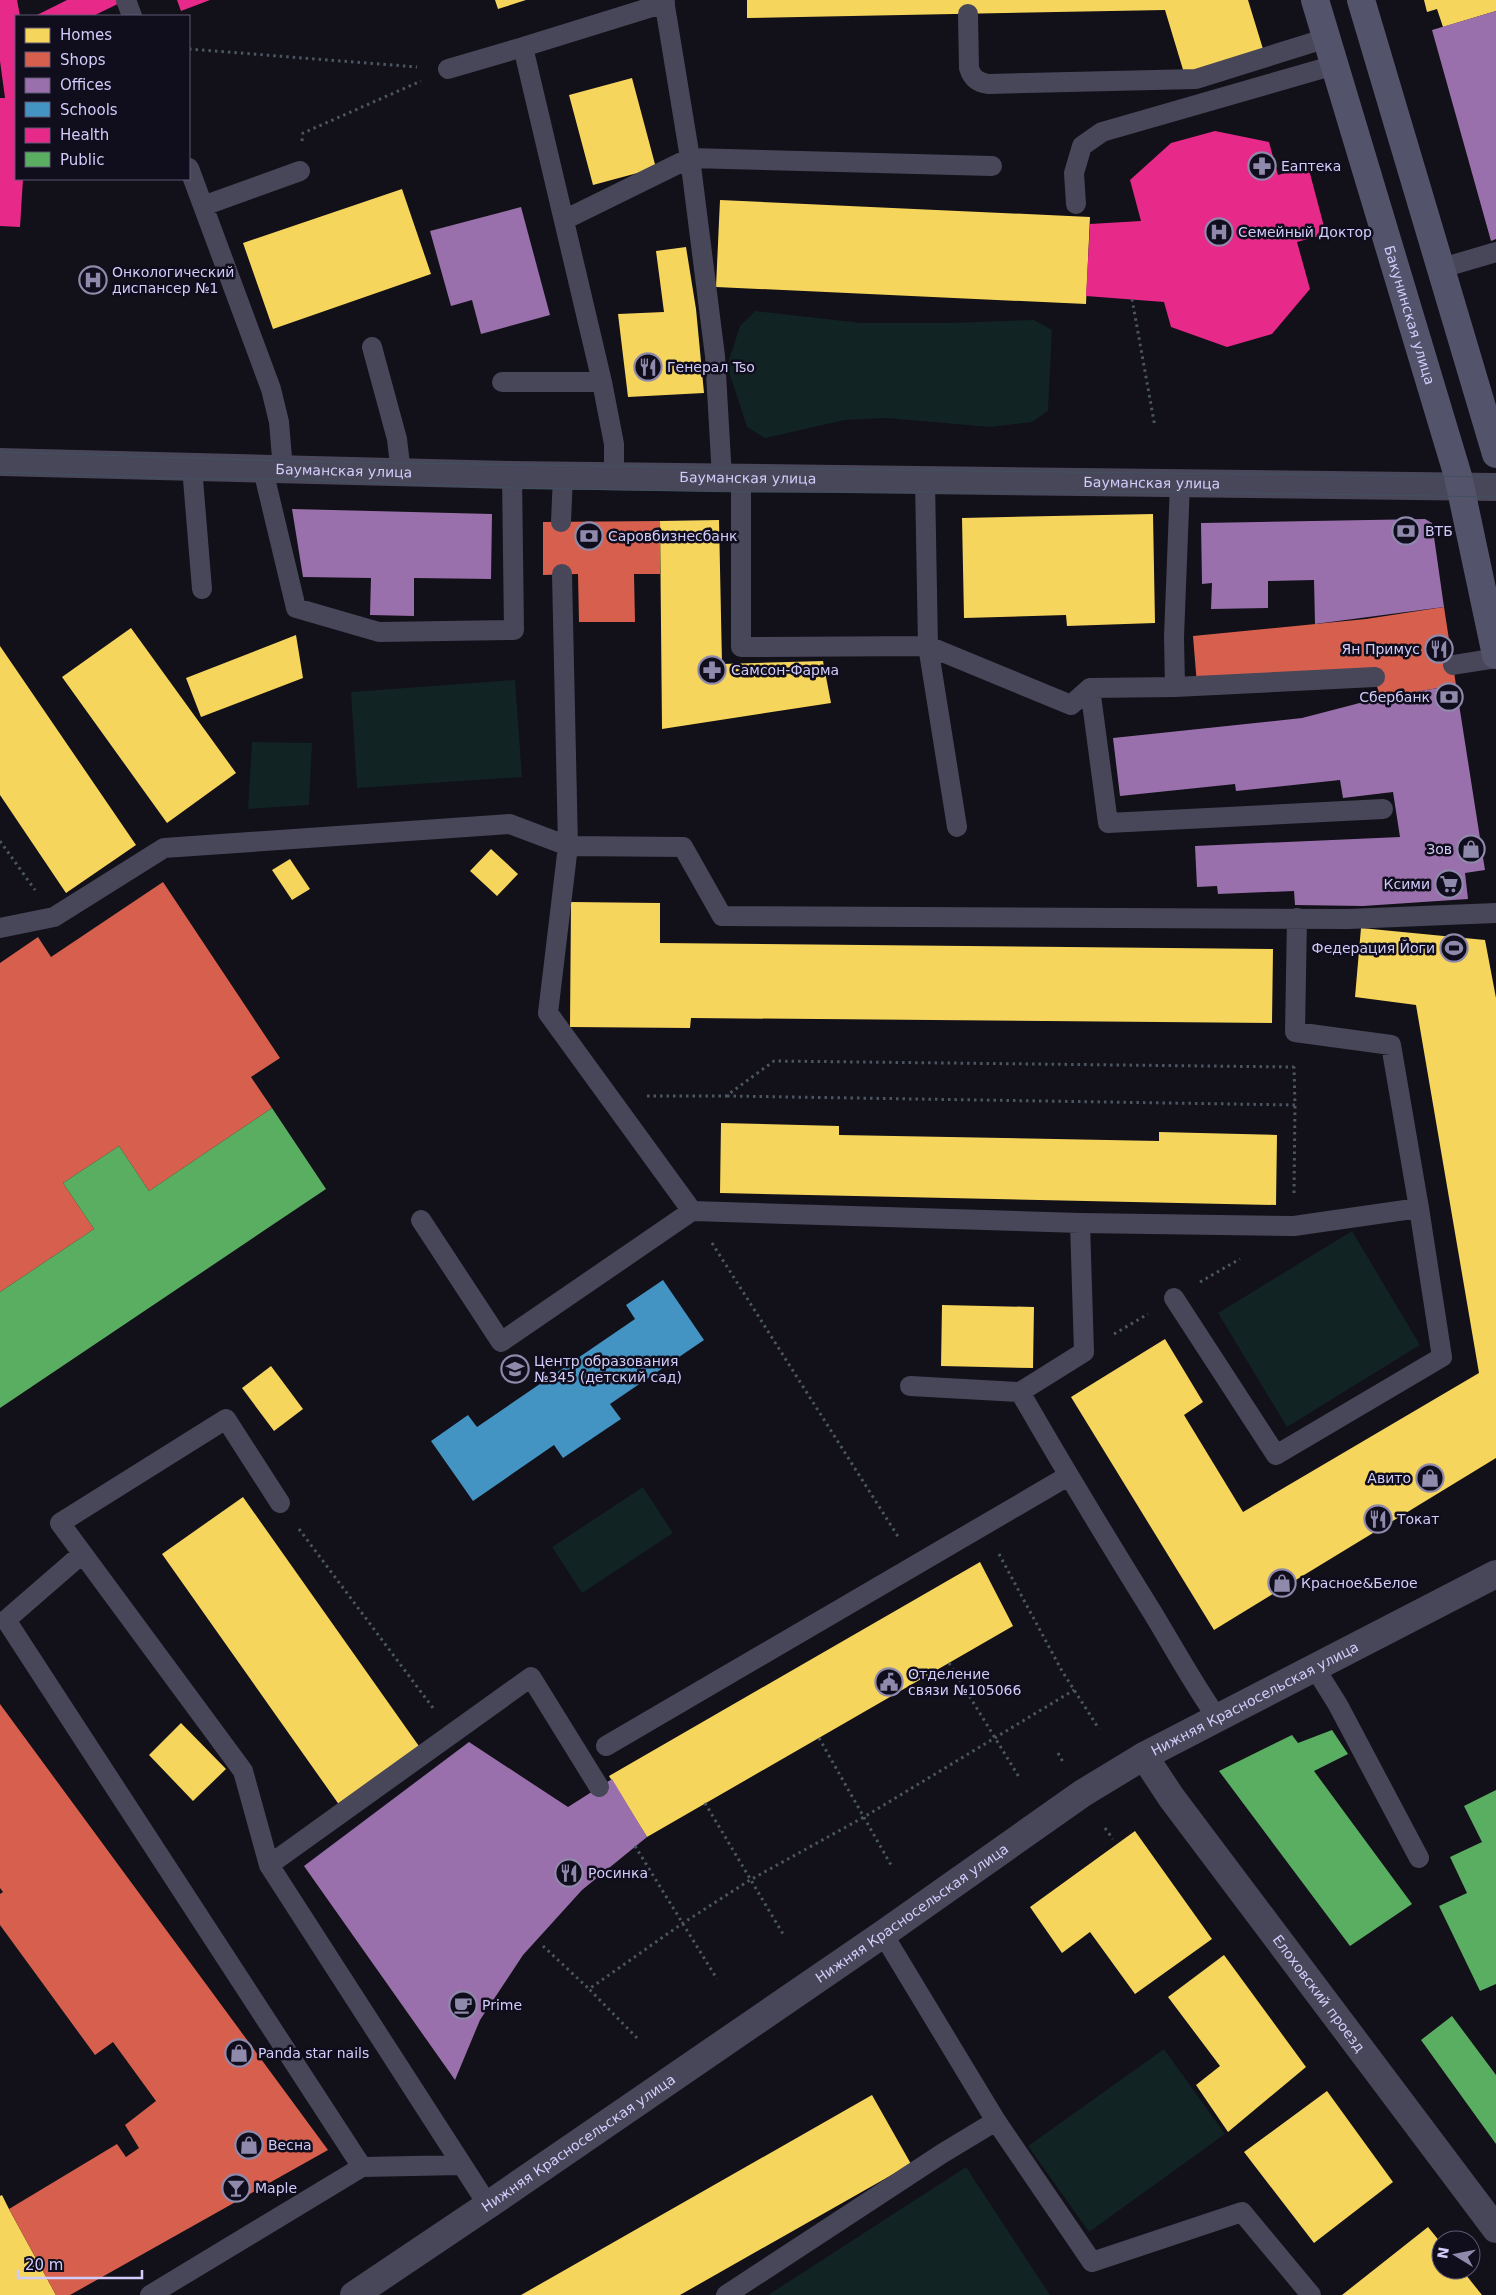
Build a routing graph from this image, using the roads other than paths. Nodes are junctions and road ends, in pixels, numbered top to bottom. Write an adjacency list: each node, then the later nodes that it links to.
1 (126, 0): 6 (lane)
2 (1315, 0): 7 (main road, Бакунинская улица)
3 (1361, 0): 19 (main road)
4 (665, 1): 8 (lane); 11 (lane)
5 (968, 14): 7 (lane)
6 (132, 15)
7 (1327, 38): 9 (main road, Бакунинская улица)
8 (523, 47): 10 (lane); 17 (lane)
9 (1335, 65): 15 (lane); 34 (main road, Бакунинская улица)
10 (448, 69)
11 (690, 158): 12 (lane); 17 (lane); 31 (lane)
12 (992, 166)
13 (190, 171): 16 (lane)
14 (300, 171): 16 (lane)
15 (1076, 204)
16 (203, 206): 26 (lane)
17 (564, 220): 22 (lane)
18 (1496, 252): 19 (lane)
19 (1442, 268): 23 (main road)
20 (372, 347): 27 (lane)
21 (502, 382): 22 (lane)
22 (602, 382): 30 (lane)
23 (1496, 454)
24 (0, 462): 25 (street, Бауманская улица)
25 (192, 467): 26 (street, Бауманская улица); 38 (lane)
26 (273, 470): 27 (street, Бауманская улица); 28 (lane)
27 (401, 473): 28 (street, Бауманская улица)
28 (512, 475): 29 (street, Бауманская улица)
29 (563, 476): 30 (street, Бауманская улица); 36 (lane)
30 (614, 476): 31 (street, Бауманская улица)
31 (732, 478): 32 (street, Бауманская улица); 39 (lane)
32 (924, 480): 33 (street, Бауманская улица); 39 (lane)
33 (1180, 483): 34 (street, Бауманская улица); 43 (lane)
34 (1460, 487): 35 (street, Бауманская улица); 40 (main road, Бакунинская улица)
35 (1496, 487)
36 (562, 522)
37 (562, 574): 47 (lane)
38 (202, 589)
39 (928, 646): 44 (lane); 46 (lane)
40 (1496, 656): 41 (lane)
41 (1453, 665)
42 (1376, 676): 43 (lane)
43 (1175, 687): 44 (lane)
44 (1090, 688): 45 (lane)
45 (1383, 809)
46 (957, 827)
47 (568, 846): 49 (lane); 50 (lane); 52 (lane)
48 (1496, 913): 49 (lane)
49 (1297, 918): 51 (lane)
50 (0, 928)
51 (1419, 1208): 54 (lane); 55 (lane)
52 (692, 1211): 53 (lane); 54 (lane)
53 (421, 1220)
54 (1080, 1223): 57 (lane)
55 (1174, 1298)
56 (910, 1386): 57 (lane)
57 (1020, 1392): 58 (lane)
58 (1068, 1476): 63 (lane); 64 (lane)
59 (280, 1503): 60 (lane)
60 (82, 1554): 68 (lane); 72 (lane)
61 (1496, 1574): 62 (street, Нижняя Красносельская улица)
62 (1315, 1668): 63 (street, Нижняя Красносельская улица); 67 (lane)
63 (1218, 1719): 65 (street, Нижняя Красносельская улица)
64 (606, 1746)
65 (1144, 1756): 69 (street, Нижняя Красносельская улица); 74 (street, Елоховский проезд)
66 (599, 1787): 68 (lane)
67 (1419, 1858)
68 (270, 1865): 71 (lane)
69 (883, 1934): 70 (lane); 73 (street, Нижняя Красносельская улица)
70 (996, 2121): 77 (lane); 78 (lane)
71 (462, 2165): 72 (lane); 73 (lane)
72 (362, 2167): 75 (lane)
73 (488, 2205): 76 (street, Нижняя Красносельская улица)
74 (1496, 2229)
75 (150, 2295)
76 (354, 2295)
77 (726, 2295)
78 (1311, 2295)

